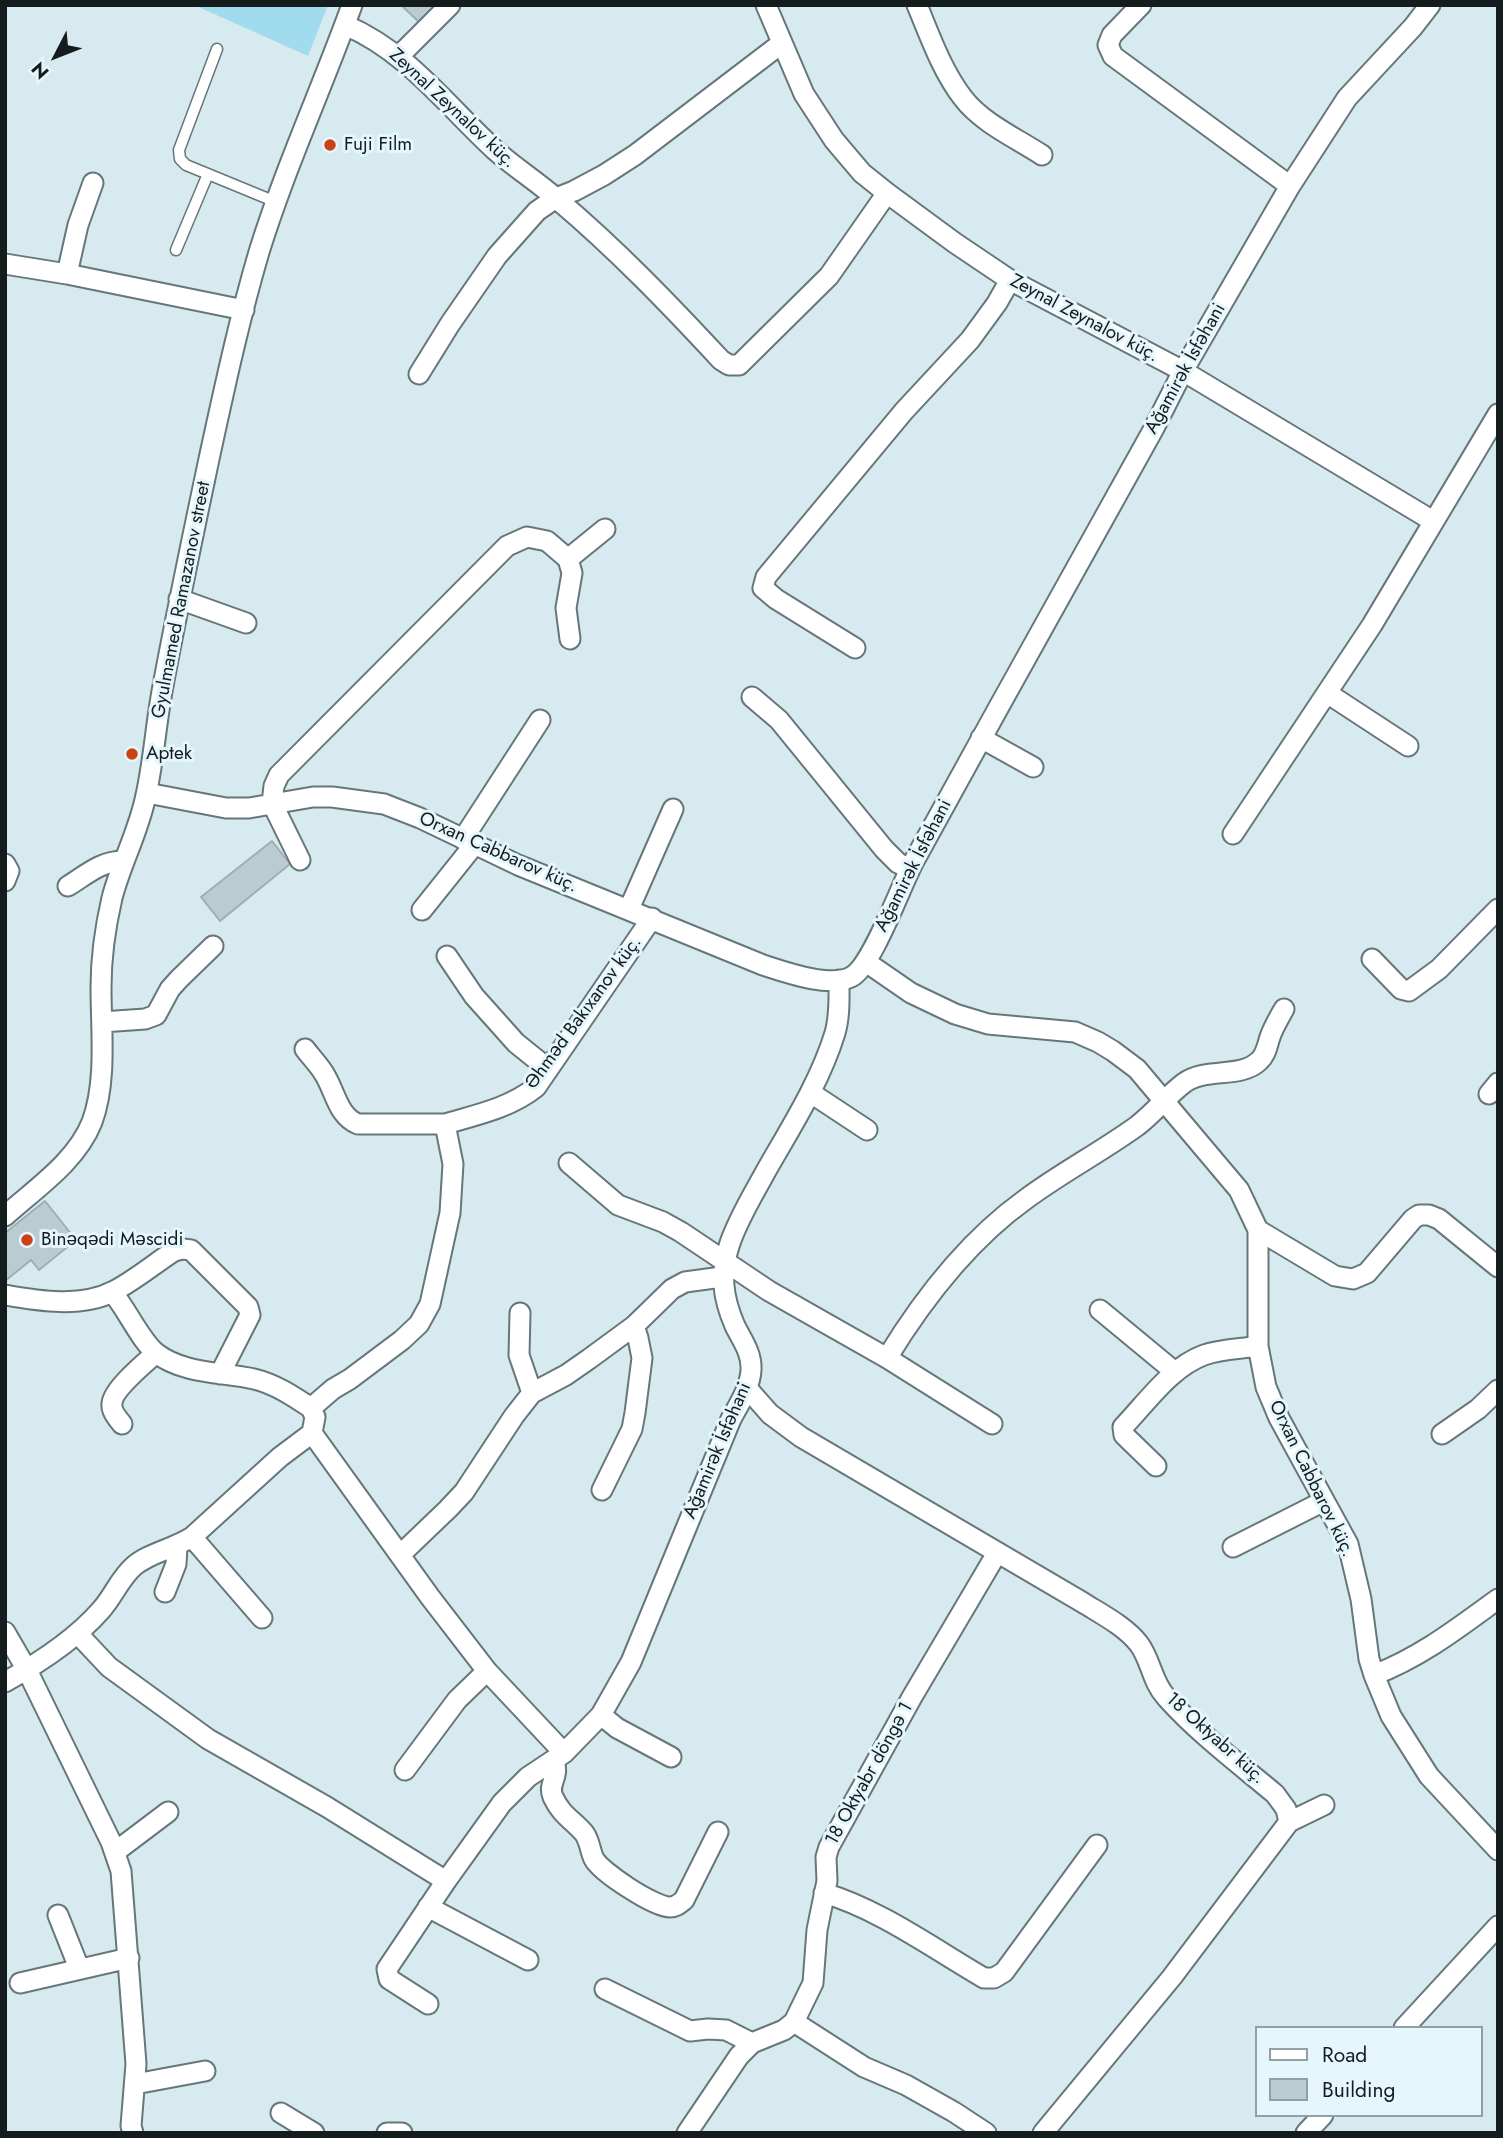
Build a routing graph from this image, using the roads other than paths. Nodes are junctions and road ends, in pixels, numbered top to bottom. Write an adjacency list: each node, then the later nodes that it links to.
1 (352, 5): 7 (street, Gyulmamed Ramazanov street)
2 (450, 5): 10 (street)
3 (766, 5): 8 (street, Zeynal Zeynalov küç.)
4 (917, 5): 11 (street)
5 (1141, 5): 14 (street)
6 (1430, 5): 14 (street, Ağamirək İsfəhani)
7 (345, 25): 10 (street, Zeynal Zeynalov küç.); 17 (street, Gyulmamed Ramazanov street)
8 (782, 43): 15 (street, Zeynal Zeynalov küç.); 16 (street)
9 (217, 48): 12 (lane)
10 (399, 56): 16 (street, Zeynal Zeynalov küç.)
11 (1042, 155)
12 (208, 174): 17 (lane); 18 (lane)
13 (93, 183): 20 (street)
14 (1290, 186): 23 (street, Ağamirək İsfəhani)
15 (887, 192): 16 (street, Zeynal Zeynalov küç.); 21 (street, Zeynal Zeynalov küç.)
16 (556, 198): 24 (street)
17 (276, 202): 22 (street, Gyulmamed Ramazanov street)
18 (176, 250)
19 (5, 264): 20 (street)
20 (67, 274): 22 (street)
21 (1010, 280): 23 (street, Zeynal Zeynalov küç.); 32 (street)
22 (244, 310): 29 (street, Gyulmamed Ramazanov street)
23 (1183, 372): 26 (street, Zeynal Zeynalov küç.); 36 (street, Ağamirək İsfəhani)
24 (419, 374)
25 (1498, 414): 26 (street)
26 (1433, 521): 33 (street)
27 (605, 529): 28 (street)
28 (568, 559): 31 (street); 40 (street)
29 (180, 599): 30 (street); 39 (street, Gyulmamed Ramazanov street)
30 (246, 623)
31 (569, 639)
32 (855, 648)
33 (1327, 693): 37 (street); 42 (street)
34 (752, 697): 47 (street)
35 (540, 720): 43 (street)
36 (981, 738): 38 (street); 47 (street, Ağamirək İsfəhani)
37 (1408, 747)
38 (1034, 767)
39 (147, 793): 40 (street, Orxan Cabbarov küç.); 45 (street, Gyulmamed Ramazanov street)
40 (272, 803): 43 (street, Orxan Cabbarov küç.); 44 (street)
41 (673, 809): 50 (street)
42 (1233, 834)
43 (469, 842): 50 (street, Orxan Cabbarov küç.); 52 (street)
44 (300, 860)
45 (123, 861): 49 (street); 60 (street, Gyulmamed Ramazanov street)
46 (5, 864): 48 (street)
47 (910, 869): 57 (street, Ağamirək İsfəhani)
48 (5, 881)
49 (68, 886)
50 (629, 909): 53 (street, Orxan Cabbarov küç.)
51 (1498, 909): 56 (street)
52 (422, 910)
53 (652, 918): 58 (street, Orxan Cabbarov küç.); 62 (street, Əhməd Bakıxanov küç.)
54 (213, 946): 60 (street)
55 (447, 956): 62 (street)
56 (1372, 959)
57 (866, 962): 58 (street); 64 (street, Orxan Cabbarov küç.)
58 (838, 980): 63 (street)
59 (1284, 1009): 64 (street)
60 (102, 1022): 68 (street, Gyulmamed Ramazanov street)
61 (305, 1049): 65 (street, Əhməd Bakıxanov küç.)
62 (547, 1068): 65 (street, Əhməd Bakıxanov küç.)
63 (811, 1093): 66 (street); 71 (street)
64 (1165, 1100): 69 (street, Orxan Cabbarov küç.); 79 (street)
65 (445, 1124): 85 (street)
66 (867, 1130)
67 (569, 1163): 71 (street)
68 (5, 1216)
69 (1258, 1230): 70 (street); 77 (street, Orxan Cabbarov küç.)
70 (1496, 1261)
71 (724, 1269): 76 (street); 79 (street); 82 (street, Ağamirək İsfəhani)
72 (112, 1292): 73 (street); 78 (street); 81 (street)
73 (5, 1295)
74 (1100, 1310): 80 (street)
75 (520, 1313): 84 (street)
76 (634, 1326): 84 (street); 91 (street)
77 (1258, 1346): 80 (street); 92 (street, Orxan Cabbarov küç.)
78 (156, 1353): 81 (street); 86 (street)
79 (887, 1358): 87 (street)
80 (1175, 1372): 90 (street)
81 (220, 1374): 85 (street)
82 (747, 1388): 95 (street, 18 Oktyabr küç.); 106 (street, Ağamirək İsfəhani)
83 (1498, 1390): 89 (street)
84 (532, 1393): 96 (street)
85 (311, 1408): 88 (street)
86 (122, 1424)
87 (992, 1424)
88 (312, 1433): 93 (street); 96 (street)
89 (1442, 1434)
90 (1156, 1466)
91 (602, 1490)
92 (1324, 1501): 94 (street); 104 (street, Orxan Cabbarov küç.)
93 (184, 1542): 97 (street); 99 (street); 101 (street)
94 (1233, 1547)
95 (997, 1553): 112 (street, 18 Oktyabr küç.); 118 (street, 18 Oktyabr döngə 1)
96 (400, 1555): 103 (street)
97 (165, 1592)
98 (1498, 1598): 104 (street)
99 (262, 1618)
100 (5, 1632): 102 (street)
101 (78, 1634): 102 (street); 117 (street)
102 (27, 1670): 105 (street); 116 (street)
103 (487, 1671): 107 (street); 109 (street)
104 (1374, 1675): 115 (street, Orxan Cabbarov küç.)
105 (5, 1682)
106 (601, 1715): 107 (street, Ağamirək İsfəhani); 108 (street)
107 (559, 1757): 113 (street); 117 (street, Ağamirək İsfəhani)
108 (671, 1757)
109 (405, 1770)
110 (1324, 1805): 112 (street)
111 (168, 1812): 116 (street)
112 (1289, 1822): 141 (street)
113 (718, 1832)
114 (1097, 1845): 118 (street)
115 (1498, 1850)
116 (115, 1852): 122 (street)
117 (446, 1881): 119 (street, Ağamirək İsfəhani)
118 (824, 1893): 128 (street, 18 Oktyabr döngə 1)
119 (428, 1907): 123 (street); 127 (street, Ağamirək İsfəhani)
120 (58, 1915): 124 (street)
121 (1498, 1926): 129 (street)
122 (130, 1958): 124 (street); 132 (street)
123 (528, 1960)
124 (79, 1968): 125 (street)
125 (20, 1983)
126 (605, 1989): 130 (street)
127 (428, 2004)
128 (794, 2022): 130 (street); 140 (street)
129 (1406, 2026)
130 (752, 2043): 139 (street)
131 (205, 2071): 132 (street)
132 (135, 2084): 135 (street)
133 (281, 2113): 136 (street)
134 (1321, 2117): 142 (street)
135 (133, 2133)
136 (314, 2133)
137 (387, 2133): 138 (street)
138 (402, 2133)
139 (687, 2133)
140 (986, 2133)
141 (1043, 2133)
142 (1306, 2133)

